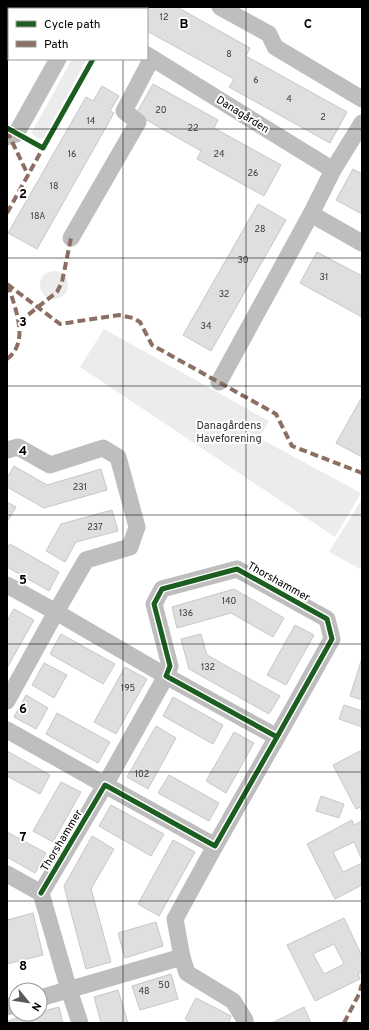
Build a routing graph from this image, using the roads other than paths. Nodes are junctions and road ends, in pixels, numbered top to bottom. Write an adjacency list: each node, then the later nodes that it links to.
1 (220, 7): 5 (street)
2 (149, 57): 9 (street, Danagården)
3 (57, 60): 7 (street)
4 (148, 60): 11 (street, Danagården)
5 (362, 99)
6 (362, 123): 8 (street)
7 (7, 137)
8 (356, 148): 9 (street)
9 (333, 170): 10 (street)
10 (311, 214): 12 (street); 13 (street)
11 (71, 238)
12 (362, 243)
13 (219, 382)
14 (7, 450): 16 (street)
15 (7, 585): 16 (street)
16 (56, 612): 17 (street); 18 (street)
17 (166, 676): 20 (street); 20 (street, Thorshammer); 21 (street, Thorshammer)
18 (7, 701)
19 (7, 730): 21 (street)
20 (277, 737): 22 (street, Thorshammer)
21 (105, 785): 22 (street); 24 (street, Thorshammer)
22 (215, 846): 25 (street, Thorshammer)
23 (7, 874): 24 (street)
24 (41, 893): 26 (street)
25 (182, 957): 26 (street); 29 (street, Thorshammer)
26 (69, 990): 27 (street); 28 (street)
27 (48, 996)
28 (80, 1023)
29 (245, 1023)

